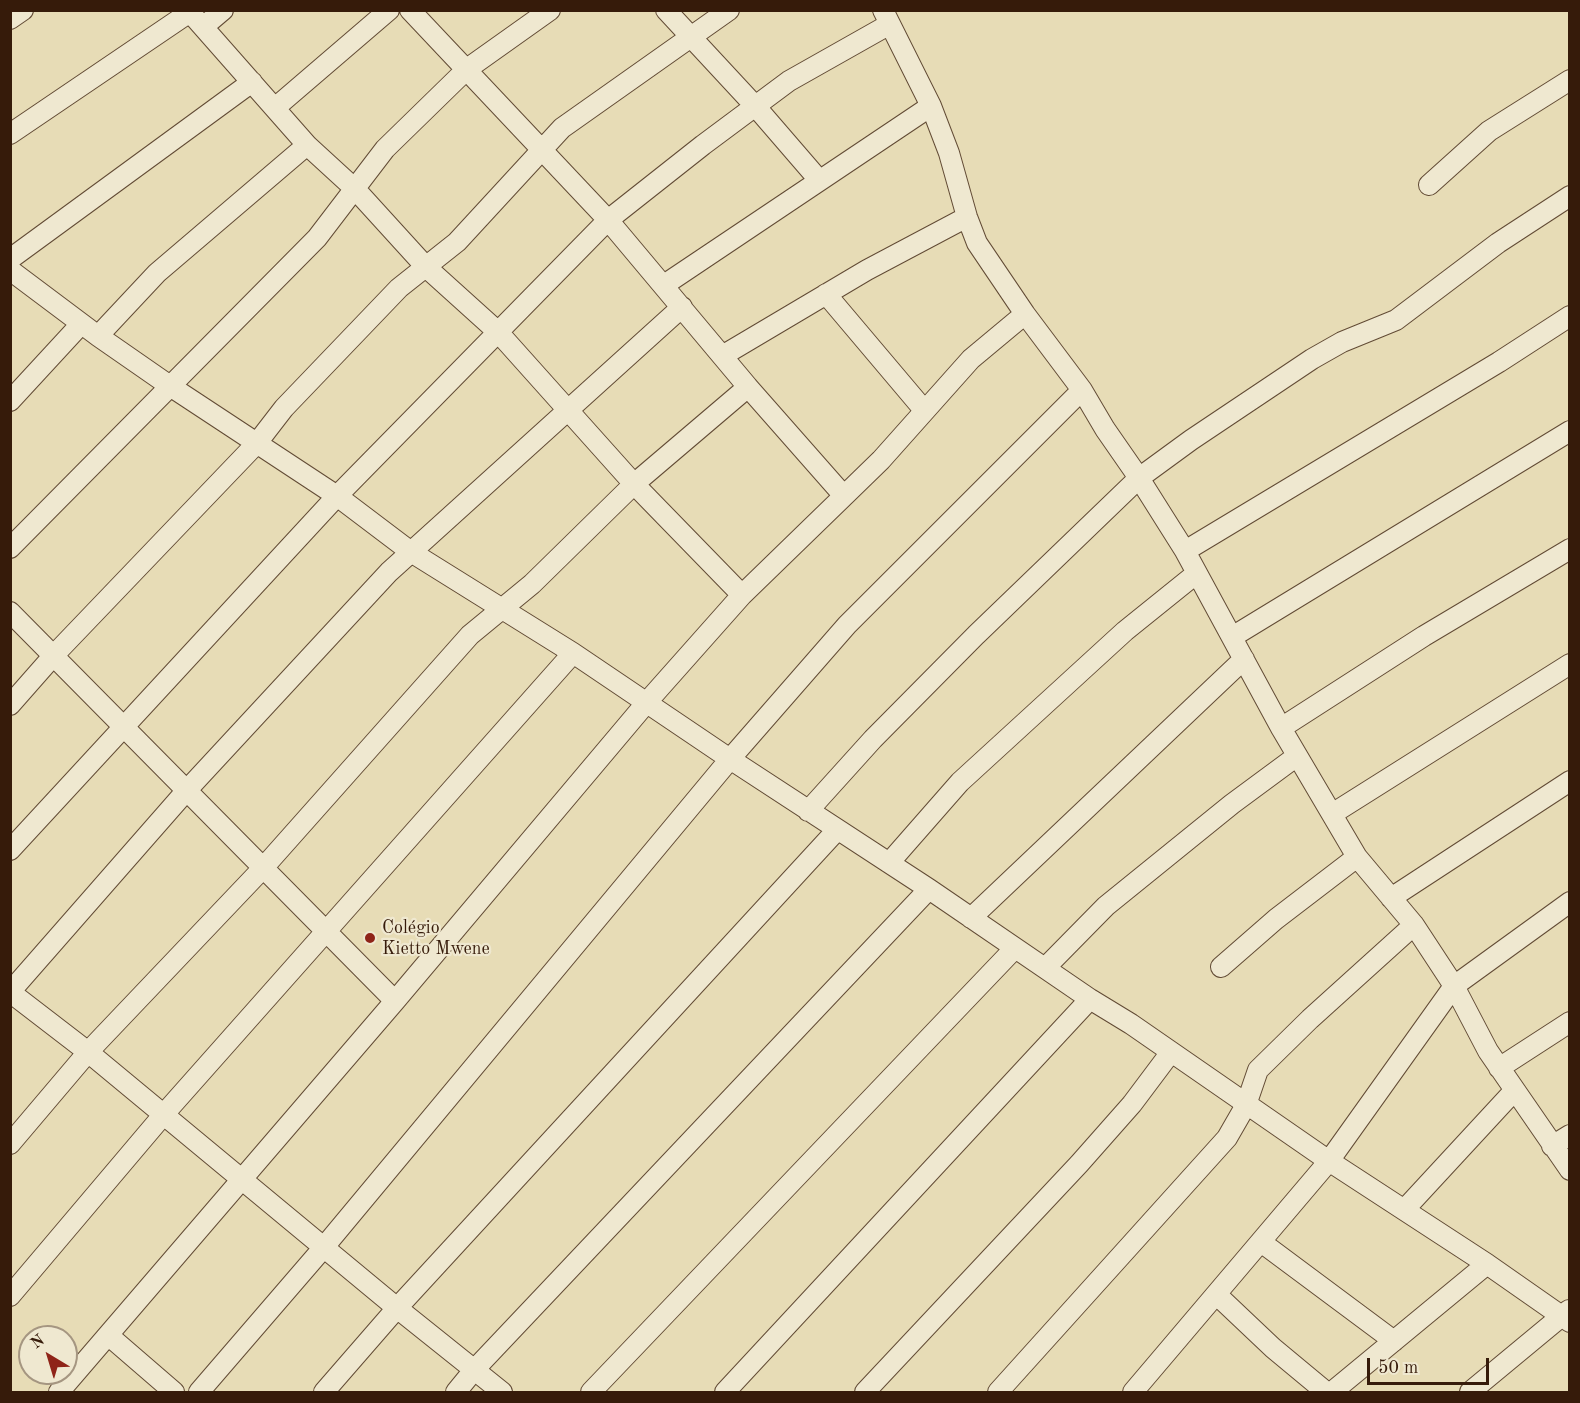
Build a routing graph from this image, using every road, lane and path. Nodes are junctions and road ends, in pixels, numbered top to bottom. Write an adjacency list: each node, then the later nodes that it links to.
1 (23, 10): 10 (street)
2 (223, 10): 11 (street)
3 (389, 10): 17 (street)
4 (410, 10): 13 (street)
5 (550, 10): 13 (street)
6 (666, 10): 12 (street)
7 (729, 10): 12 (street)
8 (189, 11): 11 (street); 19 (street)
9 (887, 17): 16 (street); 18 (street)
10 (10, 19)
11 (203, 27): 15 (street)
12 (690, 36): 18 (street); 21 (street)
13 (467, 69): 21 (street); 24 (street)
14 (1569, 80): 23 (street)
15 (252, 82): 17 (street); 28 (street)
16 (931, 106): 22 (street); 26 (street)
17 (276, 107): 20 (street)
18 (756, 107): 22 (street); 27 (street)
19 (10, 134)
20 (307, 145): 24 (street); 38 (street)
21 (542, 149): 27 (street); 29 (street)
22 (819, 180): 31 (street)
23 (1429, 184)
24 (355, 189): 29 (street); 40 (street)
25 (1569, 196): 48 (street)
26 (967, 217): 32 (street); 34 (street)
27 (608, 220): 31 (street); 37 (street)
28 (10, 260)
29 (426, 267): 37 (street); 47 (street)
30 (10, 270): 36 (street)
31 (664, 285): 33 (street)
32 (826, 294): 39 (street); 45 (street)
33 (682, 307): 39 (street); 44 (street)
34 (1024, 314): 42 (street); 45 (street)
35 (1569, 316): 54 (street)
36 (81, 324): 38 (street); 43 (street)
37 (498, 332): 44 (street); 50 (street)
38 (98, 336): 40 (street)
39 (722, 356): 41 (street)
40 (170, 386): 47 (street); 52 (street)
41 (748, 387): 49 (street); 51 (street)
42 (1082, 390): 48 (street); 70 (street)
43 (10, 401)
44 (568, 410): 49 (street); 55 (street)
45 (924, 411): 51 (street)
46 (1569, 431): 60 (street)
47 (257, 443): 50 (street); 62 (street)
48 (1139, 478): 54 (street); 73 (street)
49 (634, 484): 57 (street); 58 (street)
50 (337, 496): 55 (street); 67 (street)
51 (844, 496): 57 (street)
52 (10, 548)
53 (1569, 549): 68 (street)
54 (1185, 551): 56 (street)
55 (411, 552): 58 (street); 72 (street)
56 (1197, 573): 60 (street); 78 (street)
57 (742, 596): 65 (street)
58 (500, 608): 61 (street); 79 (street)
59 (10, 612): 62 (street)
60 (1232, 637): 63 (street)
61 (573, 653): 65 (street); 85 (street)
62 (54, 655): 66 (street); 67 (street)
63 (1244, 659): 68 (street); 83 (street)
64 (1569, 664): 74 (street)
65 (647, 702): 70 (street); 92 (street)
66 (10, 705)
67 (124, 728): 72 (street); 76 (street)
68 (1281, 728): 69 (street)
69 (1298, 756): 74 (street); 88 (street)
70 (730, 759): 73 (street); 108 (street)
71 (1569, 781): 81 (street)
72 (187, 790): 79 (street); 90 (street)
73 (808, 811): 75 (street)
74 (1332, 814): 77 (street)
75 (837, 830): 78 (street); 112 (street)
76 (10, 850)
77 (1357, 857): 81 (street); 87 (street)
78 (889, 864): 80 (street)
79 (263, 868): 85 (street); 94 (street)
80 (929, 889): 83 (street); 116 (street)
81 (1391, 898): 84 (street)
82 (1569, 902): 89 (street)
83 (971, 918): 86 (street)
84 (1414, 925): 89 (street); 98 (street)
85 (326, 932): 92 (street); 99 (street)
86 (1015, 948): 88 (street); 123 (street)
87 (1221, 967)
88 (1045, 968): 91 (street)
89 (1454, 986): 96 (street); 103 (street)
90 (10, 992): 94 (street)
91 (1090, 999): 95 (street); 124 (street)
92 (396, 1001): 105 (street)
93 (1569, 1022): 96 (street)
94 (88, 1052): 99 (street); 101 (street)
95 (1171, 1052): 98 (street); 125 (street)
96 (1499, 1068): 97 (street)
97 (1515, 1091): 102 (street); 106 (street)
98 (1246, 1105): 103 (street); 126 (street)
99 (164, 1114): 105 (street); 111 (street)
100 (1569, 1135): 102 (street)
101 (10, 1144)
102 (1552, 1146): 104 (street)
103 (1329, 1161): 106 (street); 107 (street)
104 (1569, 1170)
105 (243, 1179): 108 (street); 114 (street)
106 (1404, 1210): 109 (street)
107 (1261, 1242): 110 (street); 115 (street)
108 (324, 1247): 112 (street); 119 (street)
109 (1487, 1264): 113 (street); 115 (street)
110 (1216, 1294): 127 (street); 128 (street)
111 (10, 1296)
112 (397, 1308): 116 (street); 120 (street)
113 (1567, 1316): 130 (street)
114 (108, 1335): 117 (street); 118 (street)
115 (1394, 1341): 129 (street)
116 (474, 1370): 121 (street); 122 (street)
117 (59, 1392)
118 (174, 1392)
119 (199, 1392)
120 (324, 1392)
121 (456, 1392)
122 (502, 1392)
123 (591, 1392)
124 (725, 1392)
125 (865, 1392)
126 (998, 1392)
127 (1133, 1392)
128 (1326, 1392)
129 (1332, 1392)
130 (1470, 1392)

